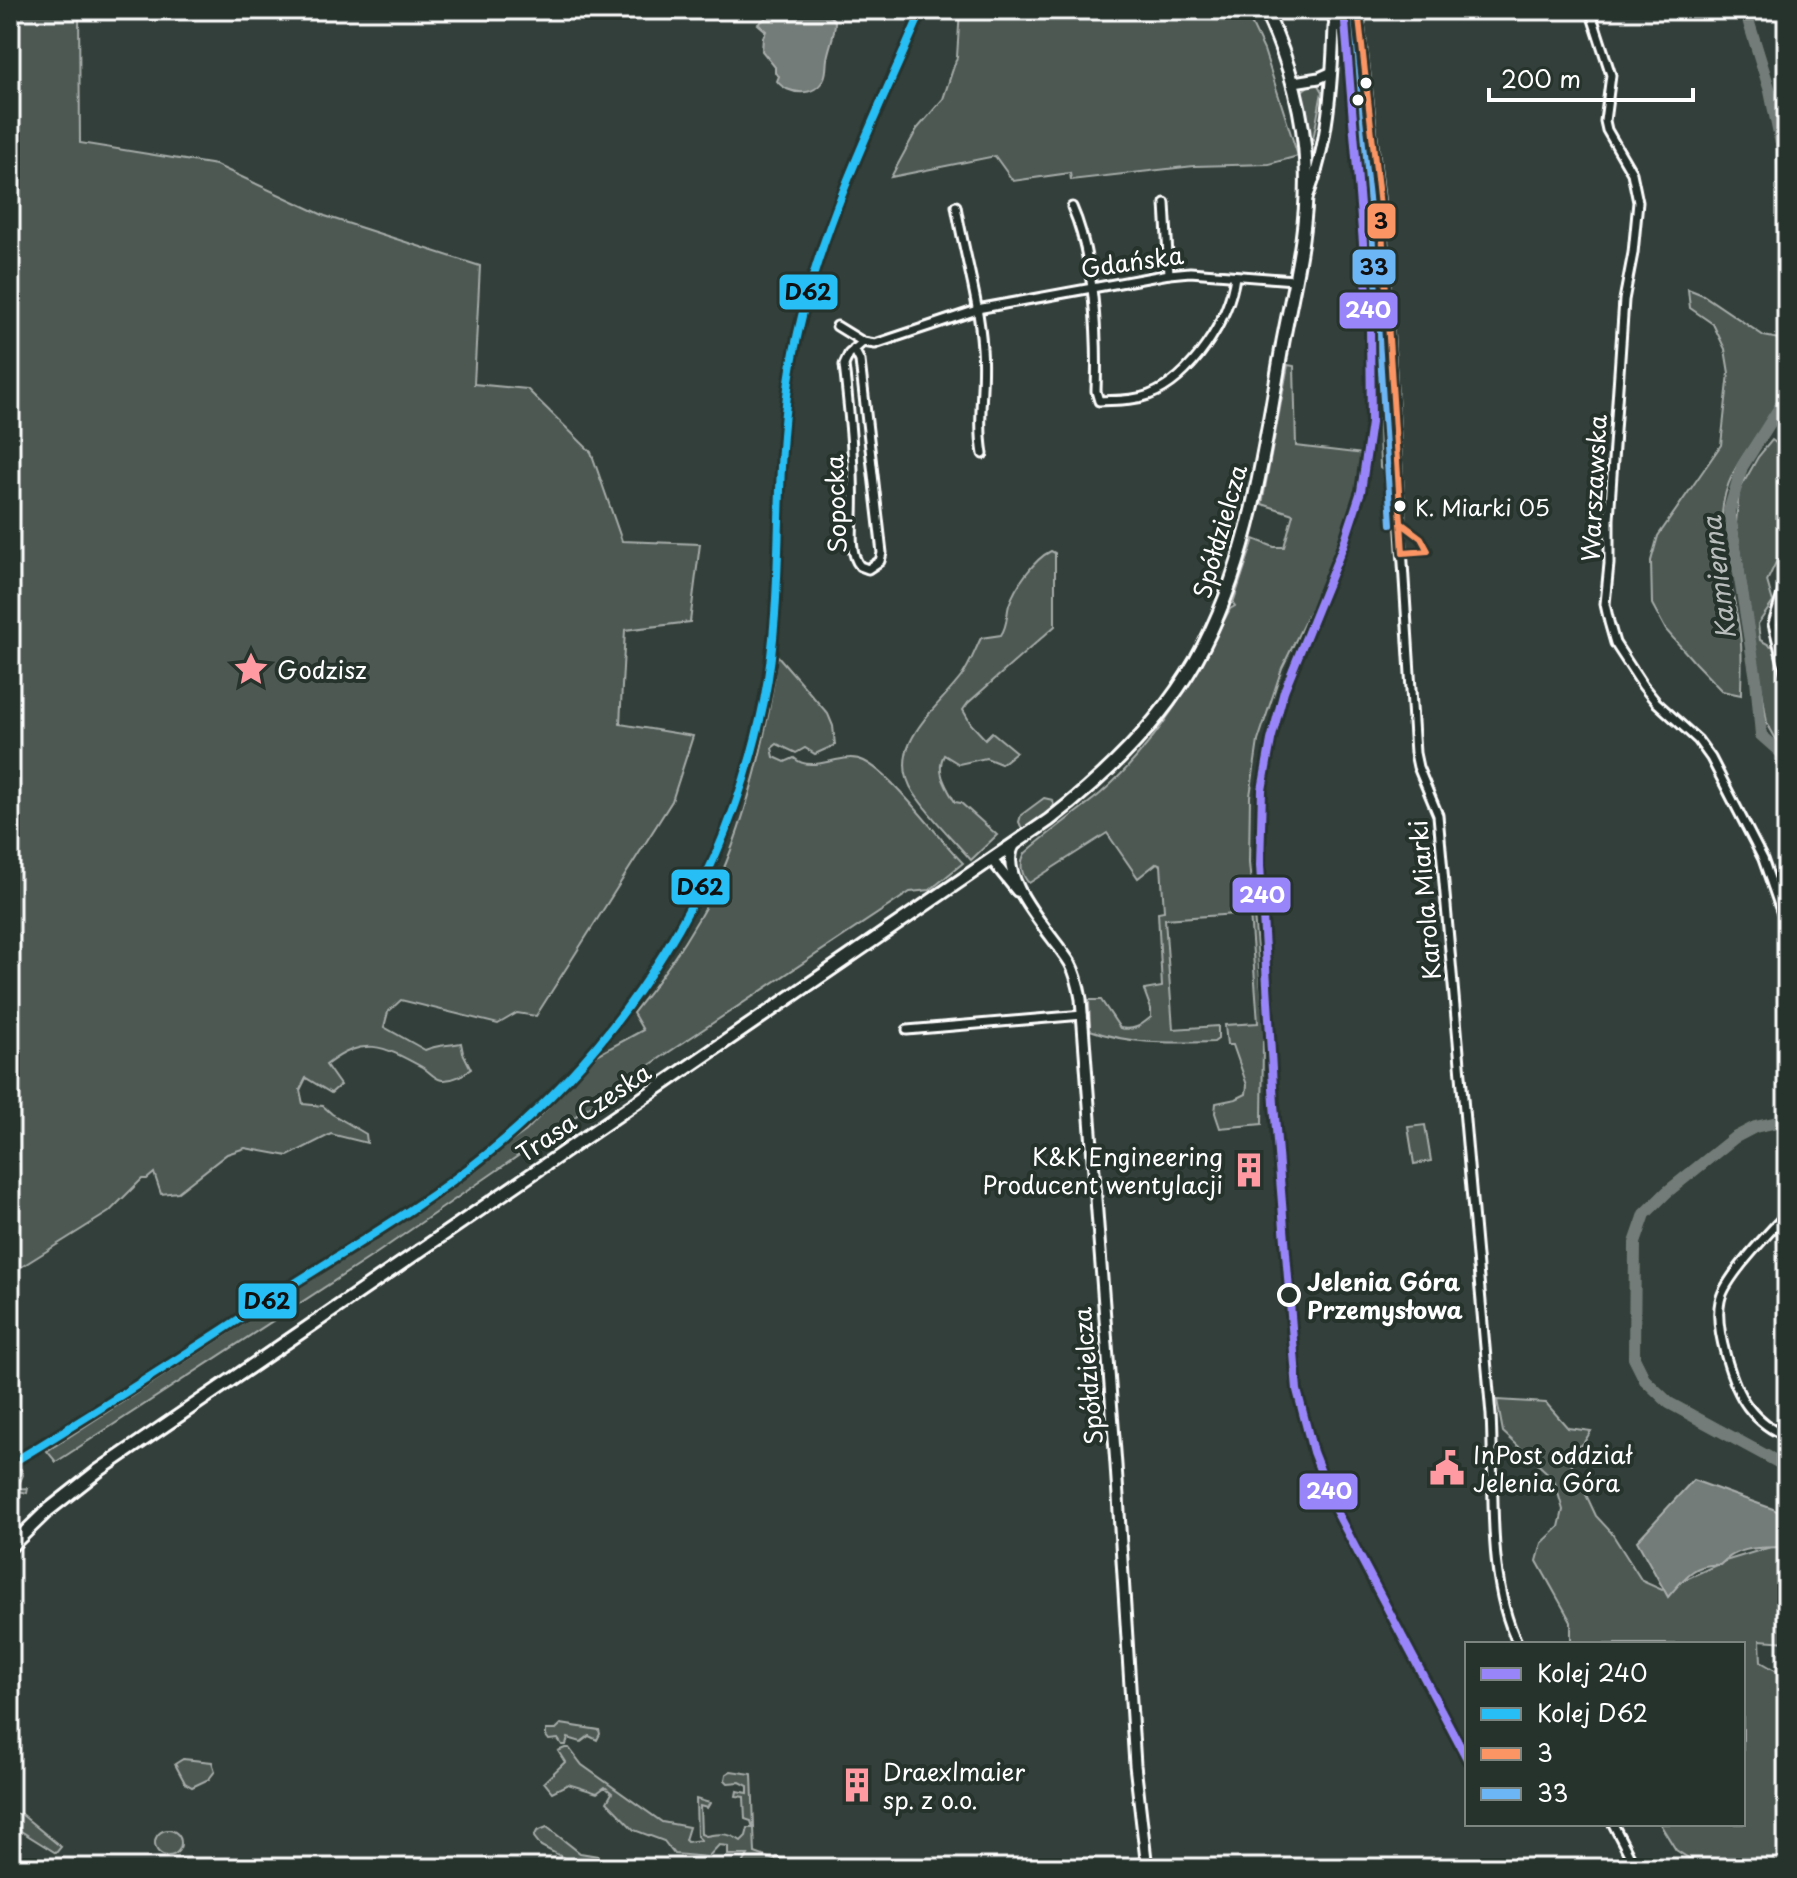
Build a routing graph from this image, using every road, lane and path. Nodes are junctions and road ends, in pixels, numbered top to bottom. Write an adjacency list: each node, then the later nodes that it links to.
1 (1265, 10): 8 (main road, Spółdzielcza)
2 (1332, 10): 6 (street)
3 (1358, 10): 5 (street, Karola Miarki)
4 (1590, 10): 28 (street, Warszawska)
5 (1359, 23): 6 (street); 34 (street, Karola Miarki)
6 (1334, 27): 7 (street)
7 (1330, 73): 8 (street); 9 (street)
8 (1294, 82): 9 (main road, Spółdzielcza)
9 (1306, 201): 15 (main road, Spółdzielcza)
10 (1165, 203): 13 (street)
11 (956, 206): 17 (street)
12 (1072, 207): 16 (street)
13 (1169, 274): 14 (street, Gdańska); 16 (street, Gdańska)
14 (1235, 276): 15 (street, Gdańska); 16 (street)
15 (1294, 280): 24 (main road, Spółdzielcza)
16 (1090, 286): 17 (street, Gdańska)
17 (977, 310): 19 (street, Gdańska); 21 (street)
18 (837, 326): 19 (street)
19 (863, 342): 20 (street)
20 (854, 349): 20 (street, Sopocka)
21 (983, 454)
22 (1787, 578): 23 (street)
23 (1787, 680)
24 (1015, 844): 25 (main road, Spółdzielcza); 26 (street, Spółdzielcza)
25 (992, 860): 26 (street, Spółdzielcza); 27 (street, Spółdzielcza); 33 (main road, Trasa Czeska)
26 (1013, 875): 27 (street, Spółdzielcza)
27 (1023, 896): 29 (street, Spółdzielcza)
28 (1787, 928)
29 (1083, 1015): 30 (street); 36 (street, Spółdzielcza)
30 (907, 1030)
31 (1787, 1213): 32 (street)
32 (1787, 1436)
33 (10, 1547)
34 (1517, 1642)
35 (1614, 1826): 37 (street)
36 (1147, 1868)
37 (1636, 1868)

